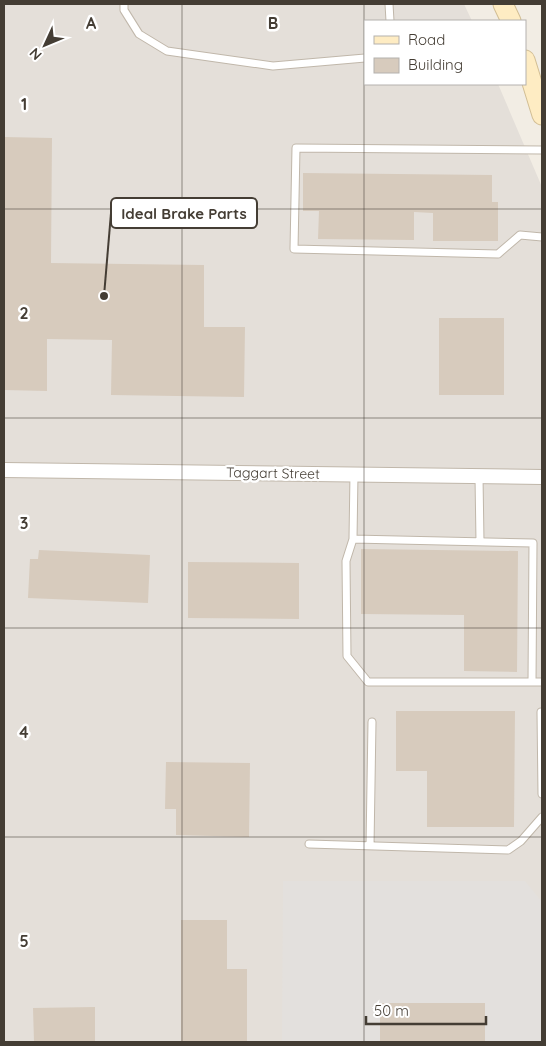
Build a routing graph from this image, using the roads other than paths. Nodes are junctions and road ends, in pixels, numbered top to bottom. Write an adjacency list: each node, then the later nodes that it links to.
1 (124, 4): 6 (lane)
2 (388, 4): 4 (lane)
3 (503, 4): 5 (main road)
4 (390, 20)
5 (511, 20)
6 (364, 58)
7 (526, 63): 8 (main road)
8 (542, 115)
9 (542, 150): 10 (lane)
10 (542, 237)
11 (4, 470): 12 (street, Taggart Street)
12 (354, 474): 13 (street, Taggart Street); 15 (lane)
13 (479, 477): 14 (street, Taggart Street); 16 (lane)
14 (542, 477)
15 (353, 539): 16 (lane); 17 (lane)
16 (480, 541): 17 (lane)
17 (532, 682): 18 (lane)
18 (542, 682)
19 (541, 712): 21 (lane)
20 (372, 722): 24 (lane)
21 (542, 794)
22 (542, 817): 24 (lane)
23 (309, 844): 24 (lane)
24 (370, 846)

